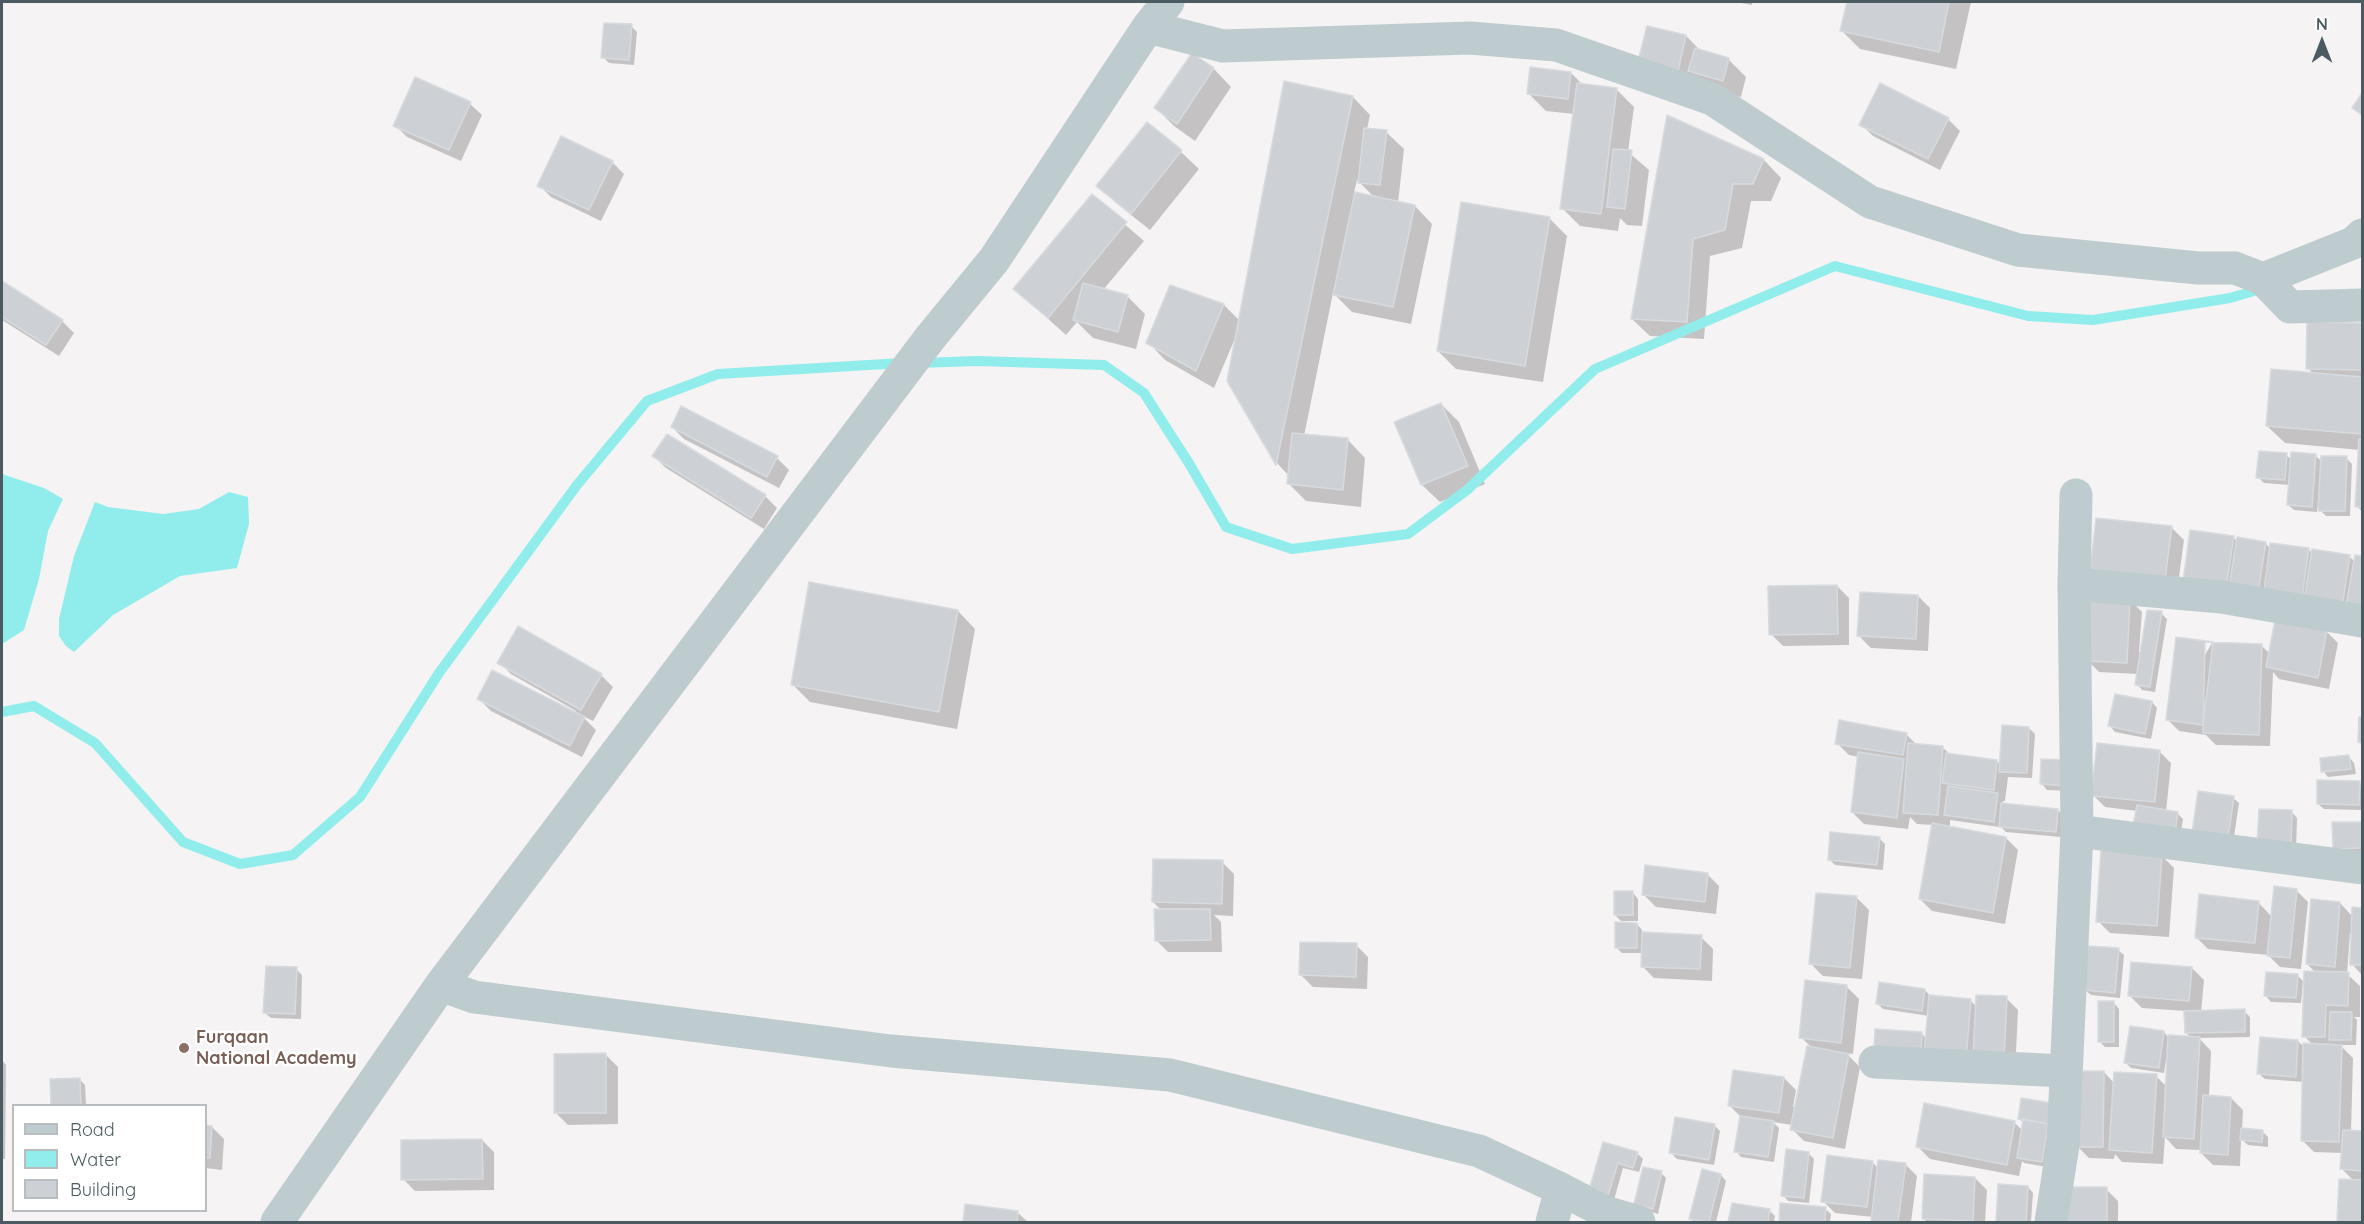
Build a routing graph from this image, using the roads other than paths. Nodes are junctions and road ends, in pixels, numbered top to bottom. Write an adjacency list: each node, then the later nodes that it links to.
1 (1168, 2): 2 (street)
2 (1148, 27): 4 (street); 11 (street)
3 (2362, 236): 4 (street)
4 (2263, 279): 5 (street)
5 (2362, 305)
6 (2076, 495): 7 (street)
7 (2074, 584): 8 (street); 9 (street)
8 (2362, 621)
9 (2077, 831): 10 (street); 13 (street)
10 (2362, 868)
11 (441, 985): 14 (street); 15 (street)
12 (1875, 1062): 13 (street)
13 (2066, 1071): 18 (street)
14 (1561, 1189): 16 (street); 17 (street)
15 (277, 1222)
16 (1552, 1222)
17 (1639, 1222)
18 (2051, 1222)

